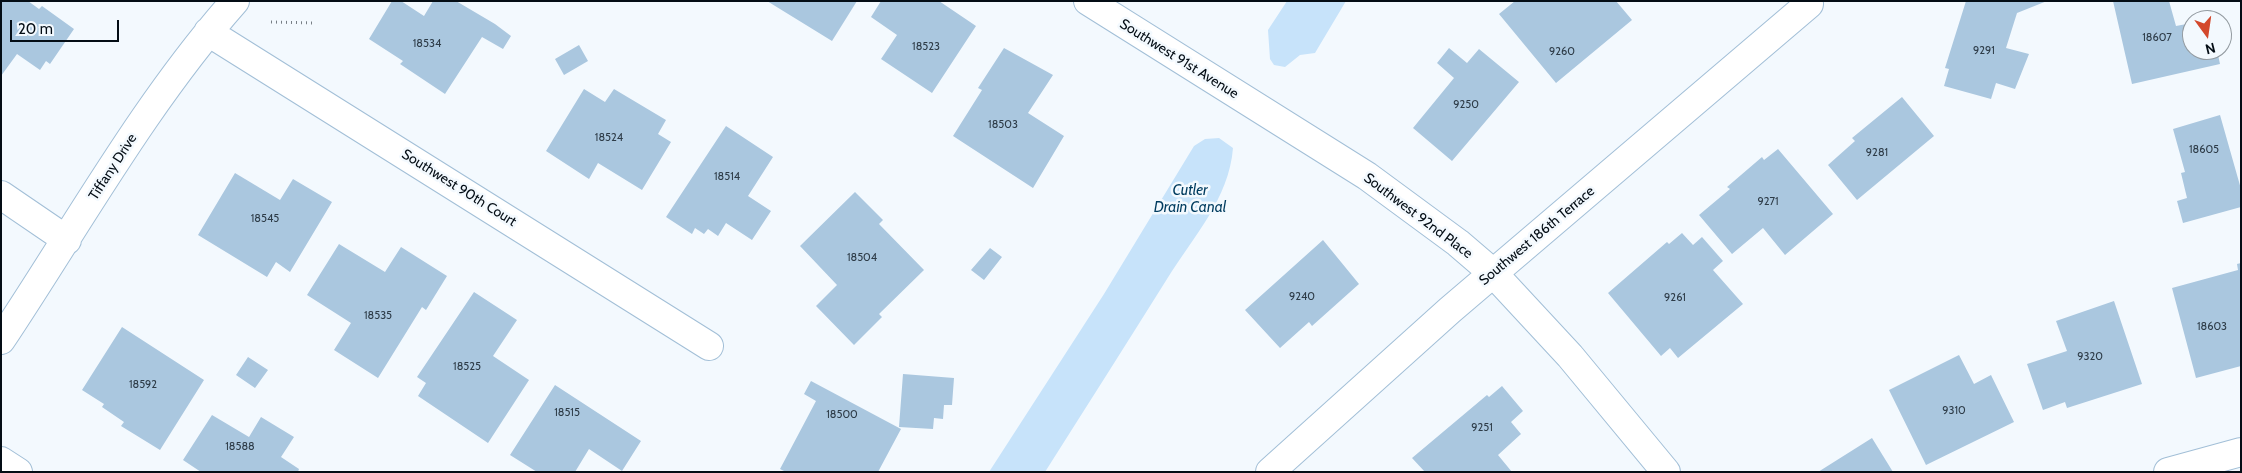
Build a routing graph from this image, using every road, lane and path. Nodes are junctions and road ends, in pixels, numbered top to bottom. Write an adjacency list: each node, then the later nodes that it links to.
1 (235, 1): 6 (street, Tiffany Drive)
2 (1088, 1): 7 (street, Southwest 91st Avenue)
3 (1809, 4): 10 (street, Southwest 186th Terrace)
4 (271, 22): 5 (path)
5 (313, 23)
6 (208, 32): 9 (street, Tiffany Drive); 12 (street, Southwest 90th Court)
7 (1245, 101): 10 (street, Southwest 92nd Place)
8 (1, 195): 9 (street)
9 (67, 240): 11 (street, Tiffany Drive)
10 (1493, 273): 16 (street, Southwest 186th Terrace); 17 (street, Southwest 92nd Place)
11 (1, 340)
12 (709, 346)
13 (2241, 452): 18 (street)
14 (1, 461): 15 (street)
15 (18, 472)
16 (1270, 472)
17 (1666, 472)
18 (2168, 472)

